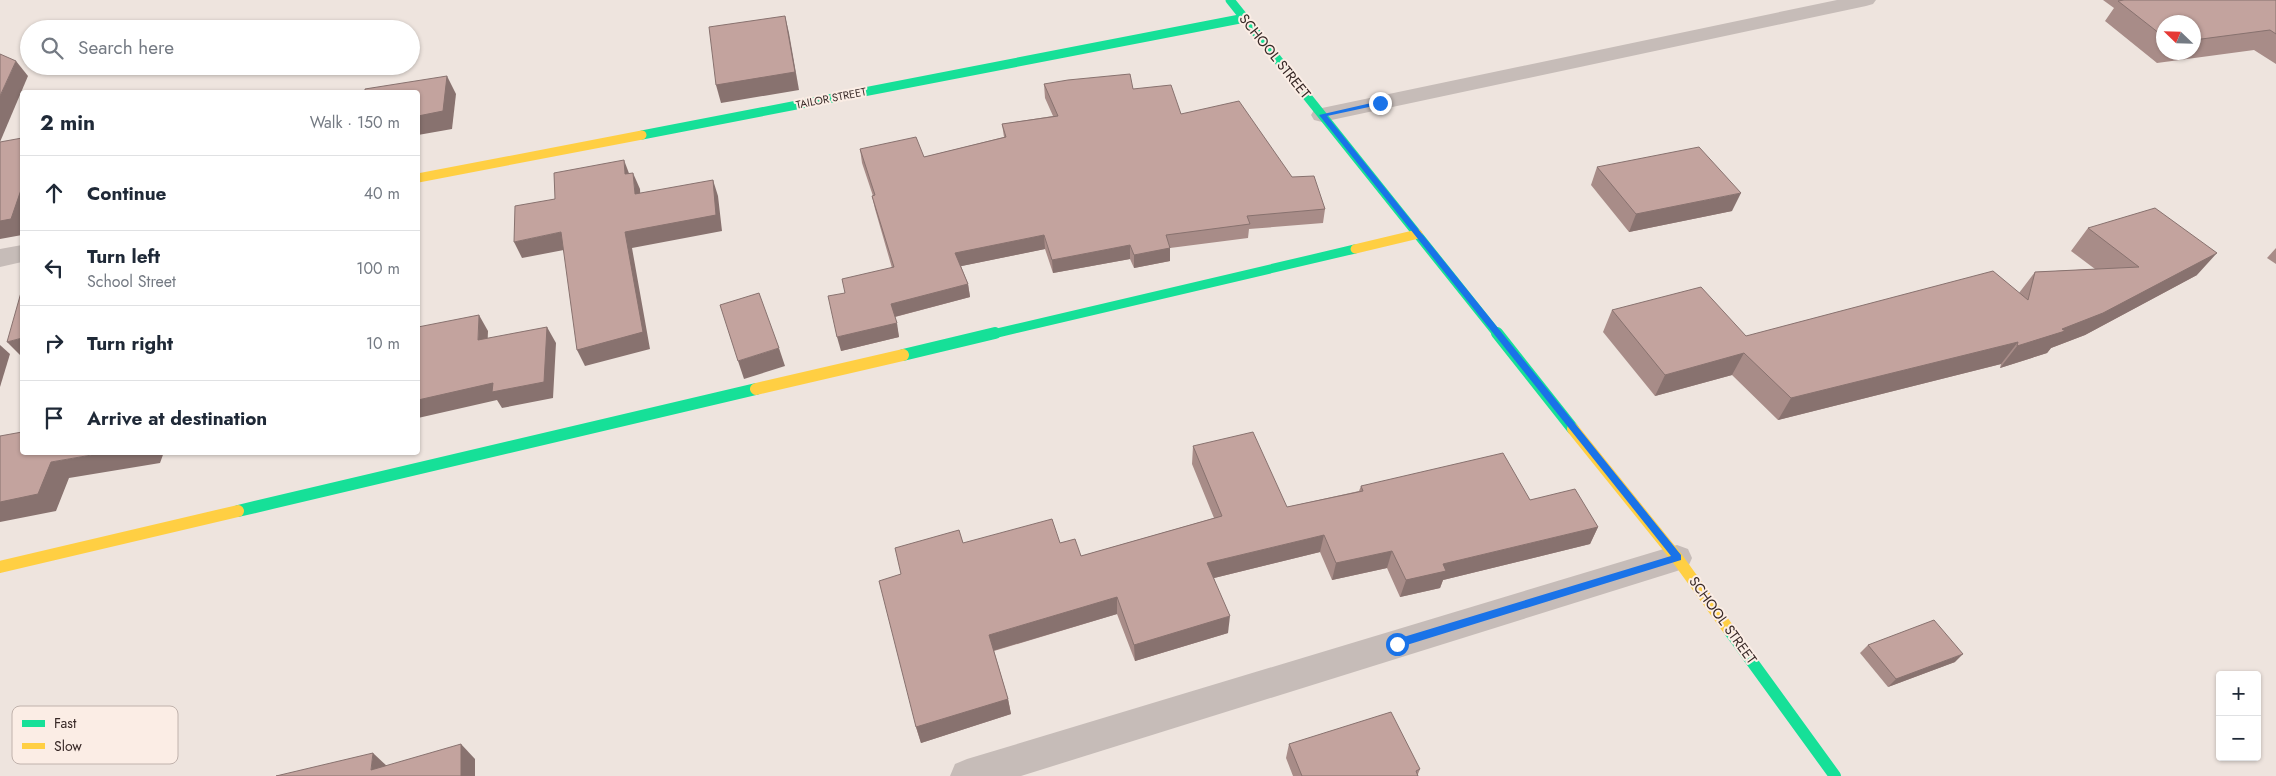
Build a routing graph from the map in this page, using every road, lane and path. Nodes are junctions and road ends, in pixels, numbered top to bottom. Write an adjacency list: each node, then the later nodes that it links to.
1 (1230, 0): 3 (street, SCHOOL STREET)
2 (1866, 0): 4 (street)
3 (1245, 18): 4 (street, SCHOOL STREET); 5 (street, TAILOR STREET)
4 (1322, 115): 6 (street, SCHOOL STREET)
5 (420, 178)
6 (1418, 234): 9 (street, SCHOOL STREET); 10 (street)
7 (20, 254): 8 (street)
8 (0, 258)
9 (1677, 558): 11 (street); 12 (street, SCHOOL STREET)
10 (0, 567)
11 (968, 776)
12 (1835, 776)

